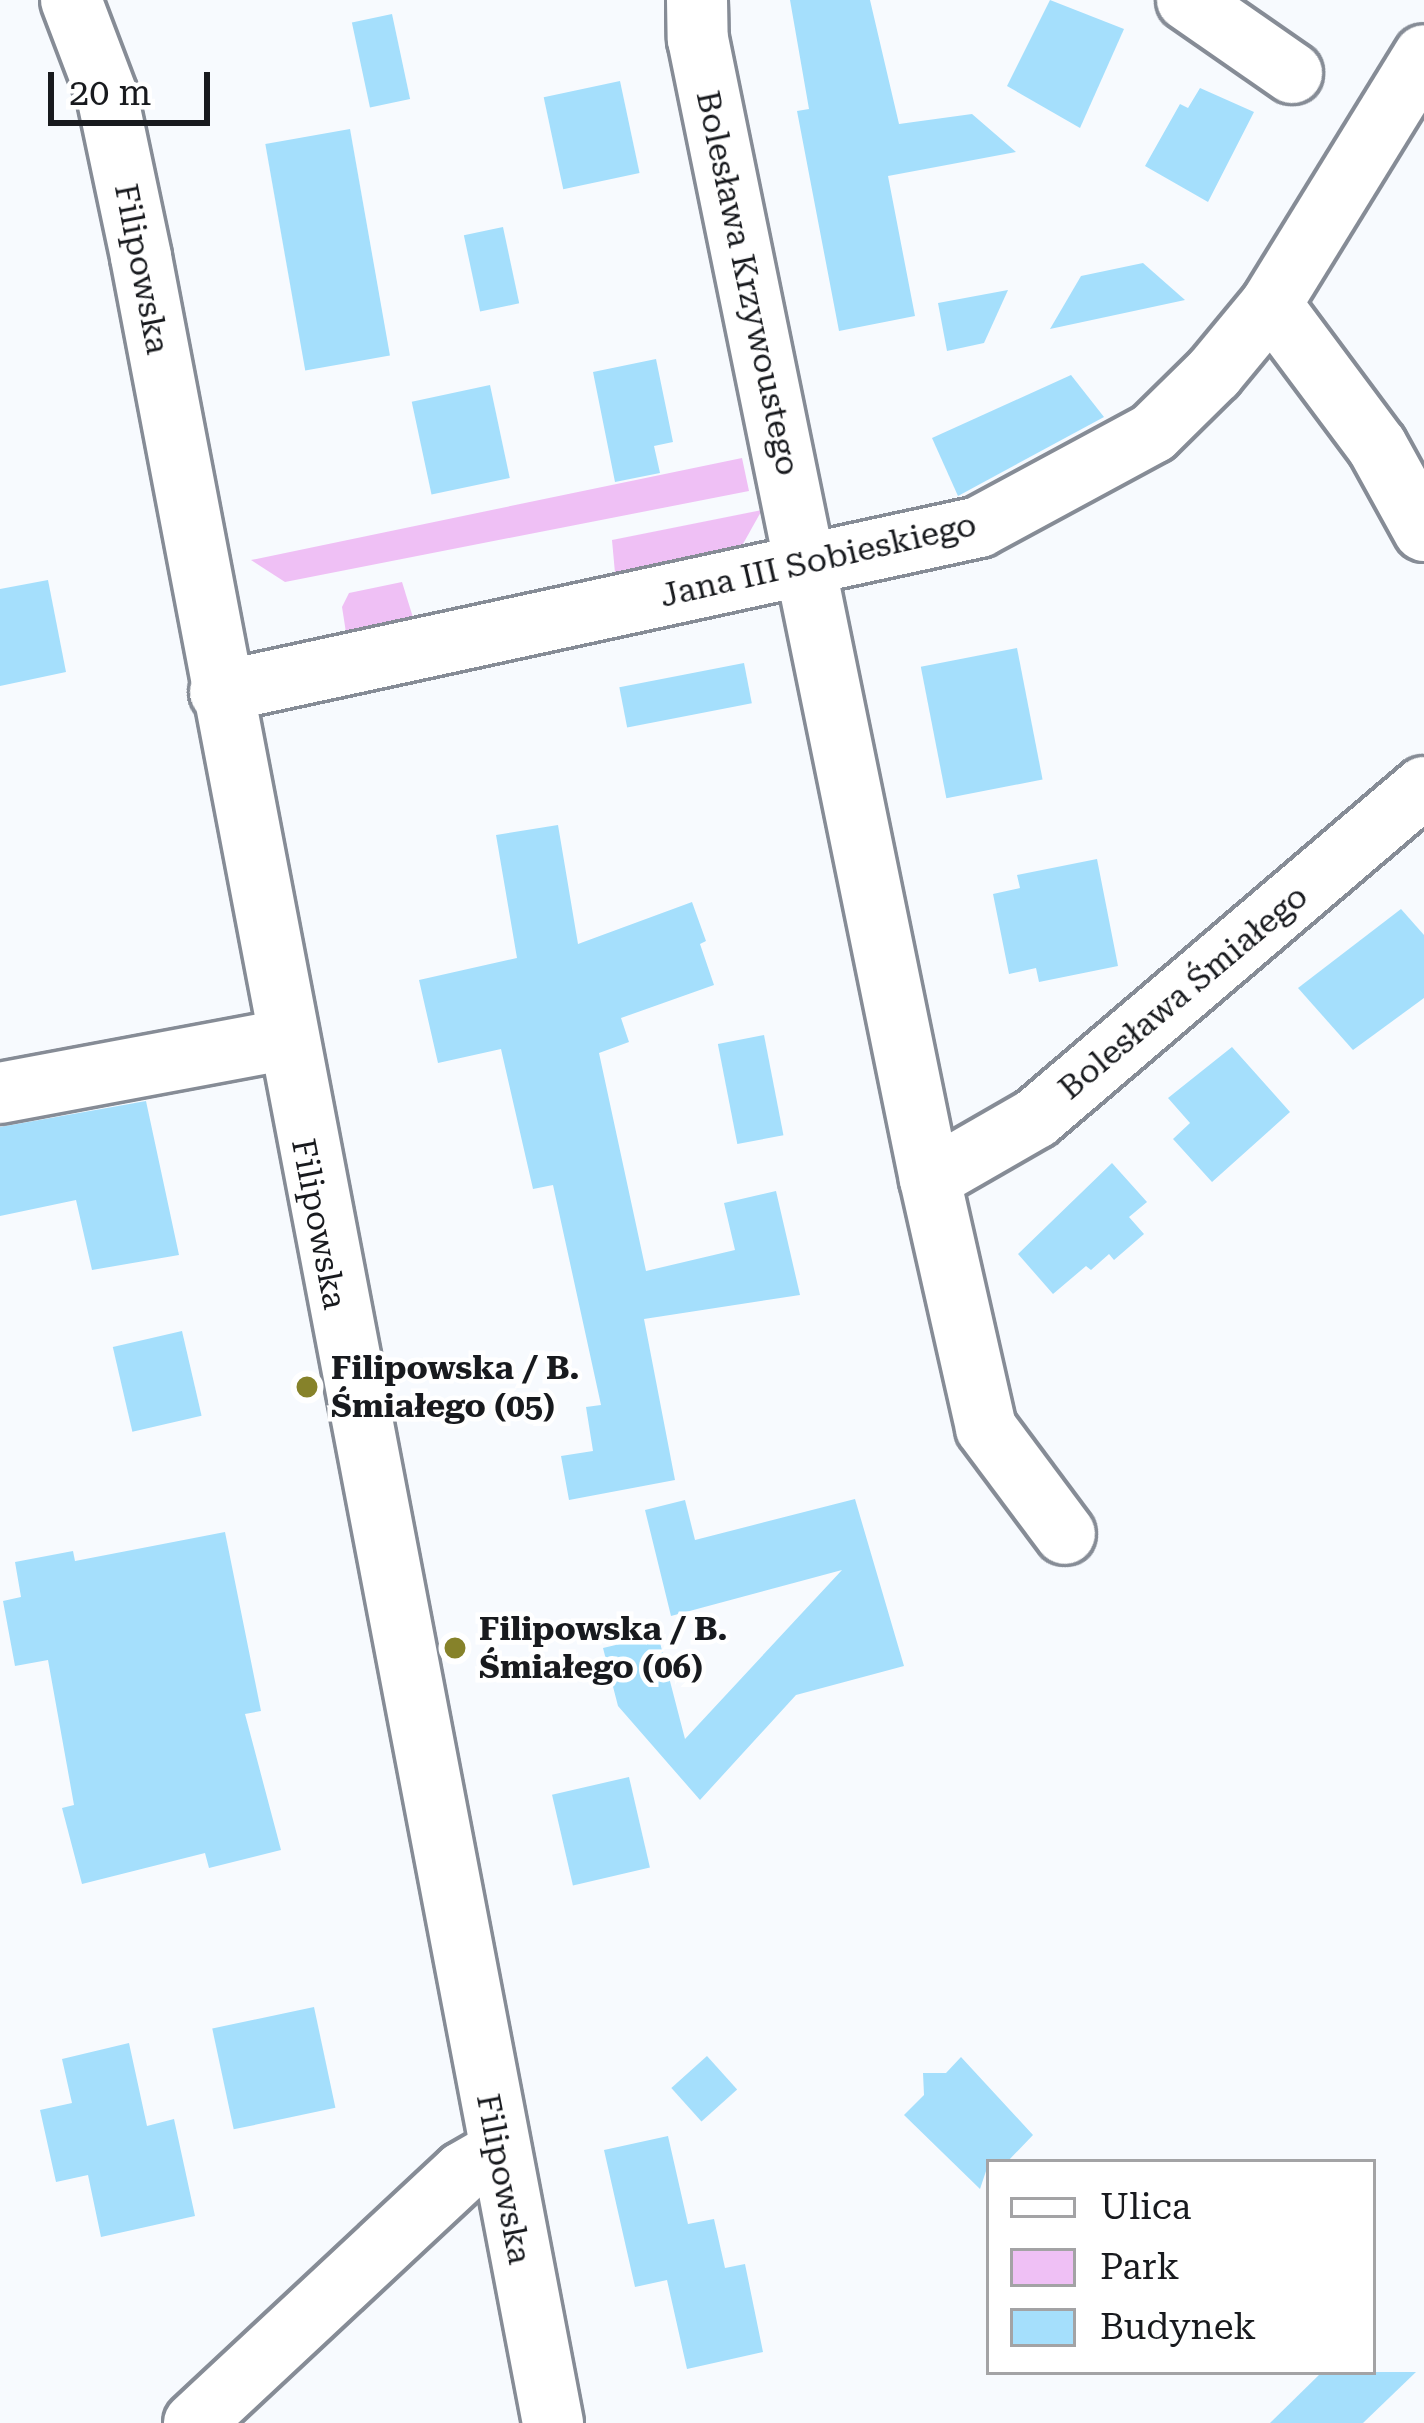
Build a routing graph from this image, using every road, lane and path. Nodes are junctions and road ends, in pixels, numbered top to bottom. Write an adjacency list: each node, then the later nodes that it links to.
1 (71, 0): 7 (street, Filipowska)
2 (107, 0): 7 (street, Filipowska)
3 (697, 0): 10 (street, Bolesława Krzywoustego)
4 (1187, 0): 6 (street)
5 (1424, 55): 8 (street, Jana III Sobieskiego)
6 (1292, 73)
7 (107, 95): 11 (street, Filipowska)
8 (1271, 304): 9 (street); 10 (street, Jana III Sobieskiego)
9 (1424, 531)
10 (804, 565): 11 (street, Jana III Sobieskiego); 15 (street)
11 (220, 692): 13 (street, Filipowska)
12 (1424, 787): 15 (street, Bolesława Śmiałego)
13 (284, 1040): 14 (street); 17 (street, Filipowska)
14 (0, 1093)
15 (930, 1179): 16 (street)
16 (1065, 1534)
17 (498, 2152): 18 (street); 19 (street, Filipowska)
18 (194, 2423)
19 (553, 2423)

